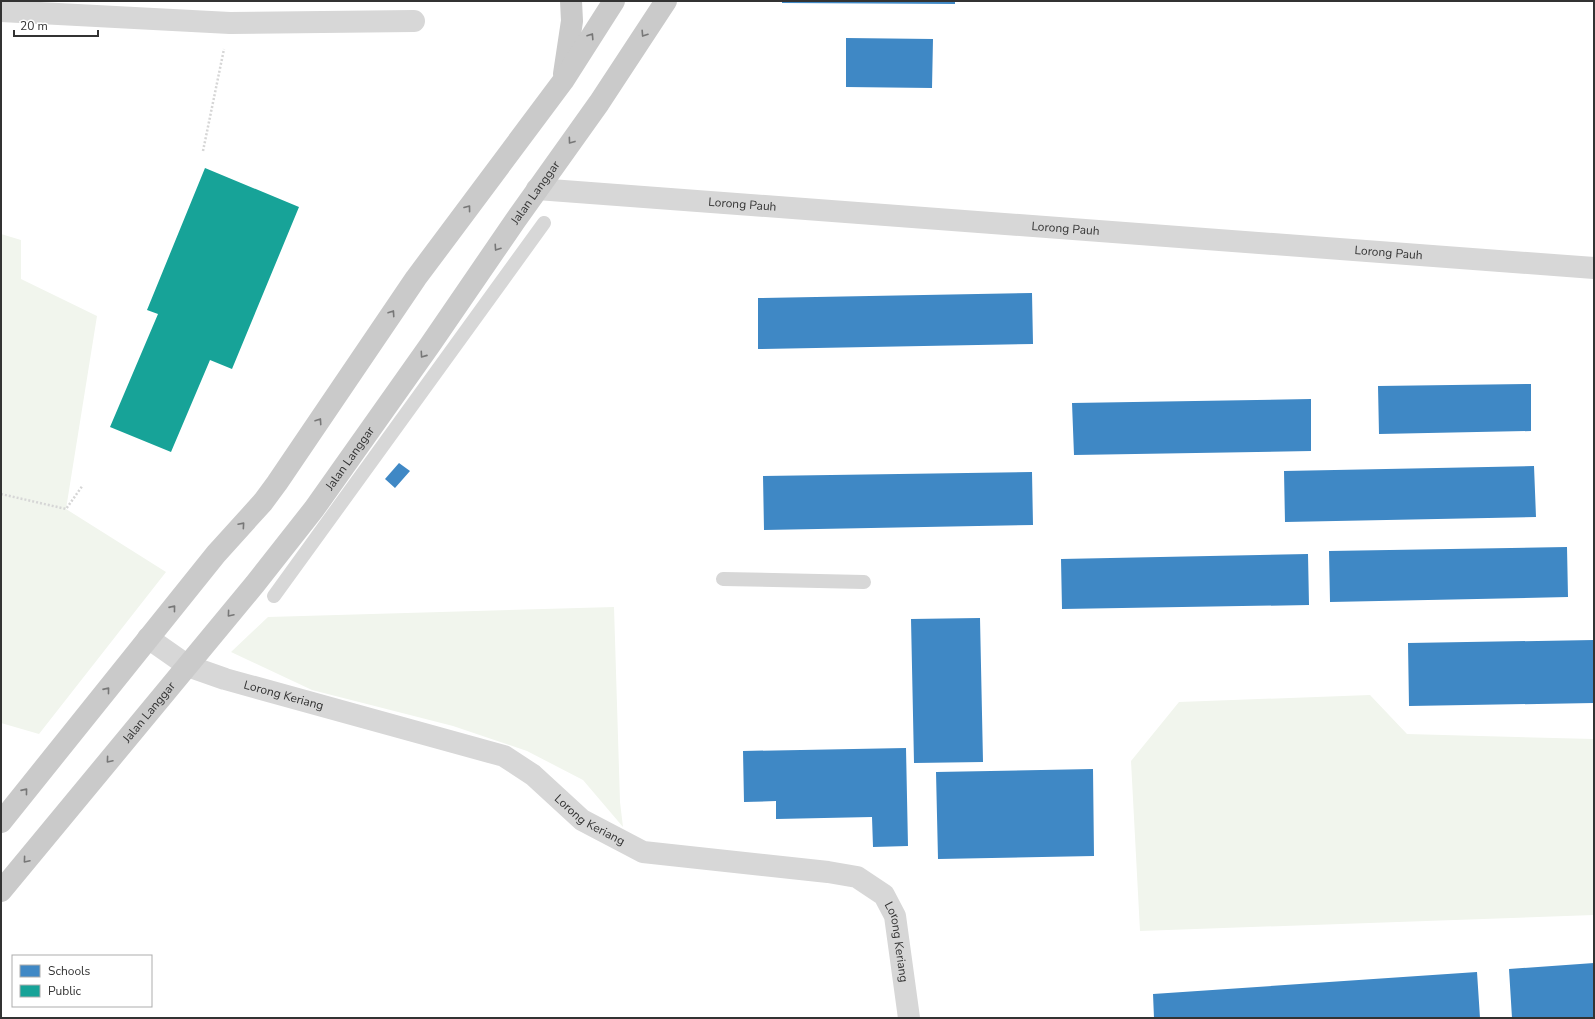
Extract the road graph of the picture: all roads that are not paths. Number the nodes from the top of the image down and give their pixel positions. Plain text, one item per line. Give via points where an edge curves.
1 (571, 1) edge
2 (614, 1) edge
3 (666, 1) edge
4 (1, 10) edge
5 (414, 21) dead end
6 (562, 81) junction
7 (537, 189) junction
8 (544, 223) dead end
9 (1594, 268) edge
10 (723, 579) dead end
11 (864, 582) dead end
12 (274, 596) dead end
13 (148, 638) junction
14 (188, 666) junction
15 (1, 822) edge
16 (1, 891) edge
17 (909, 1018) edge

1 - 6 main road via 572,22
6 -> 2 main road
3 -> 7 main road, Jalan Langgar via 599,103
4 - 5 street via 230,23
13 -> 6 main road via 211,560 263,502 416,278
7 - 9 street, Lorong Pauh
7 -> 14 main road, Jalan Langgar via 314,509
8 - 12 lane
10 - 11 lane
13 - 14 street, Lorong Keriang
15 -> 13 main road
14 -> 16 main road, Jalan Langgar
14 - 17 street, Lorong Keriang via 271,692 504,756 533,775 582,820 643,852 857,877 884,895 896,916

